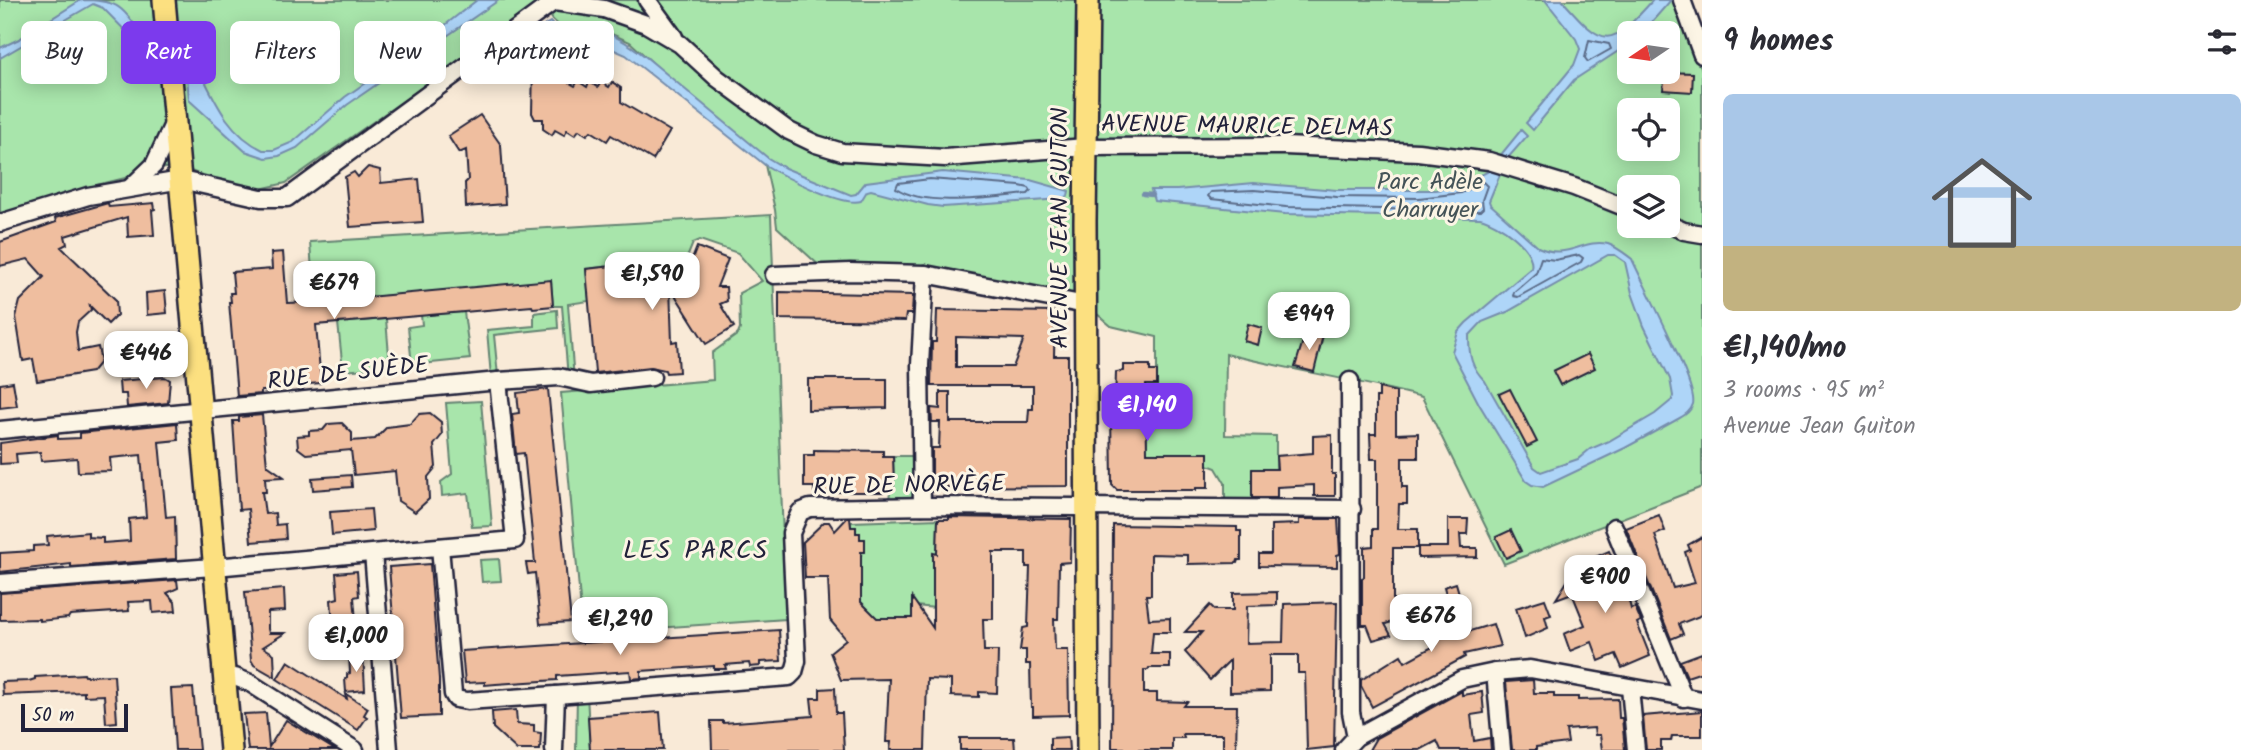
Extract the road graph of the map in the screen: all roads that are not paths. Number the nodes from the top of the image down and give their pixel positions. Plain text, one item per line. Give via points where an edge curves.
1 (164, 0) edge
2 (647, 0) edge
3 (1088, 0) edge
4 (1682, 0) edge
5 (555, 1) edge
6 (680, 44) junction
7 (1702, 55) edge
8 (175, 119) junction
9 (1086, 148) junction
10 (181, 180) junction
11 (131, 187) junction
12 (1617, 204) edge
13 (0, 223) edge
14 (1680, 229) edge
15 (1702, 234) edge
16 (925, 274) junction
17 (774, 275) dead end
18 (1086, 305) junction
19 (652, 377) dead end
20 (498, 381) junction
21 (1350, 381) dead end
22 (203, 412) junction
23 (0, 430) edge
24 (922, 506) junction
25 (1087, 508) junction
26 (1352, 509) junction
27 (1614, 527) dead end
28 (440, 547) junction
29 (373, 553) junction
30 (216, 567) junction
31 (0, 583) edge
32 (1494, 672) junction
33 (225, 677) junction
34 (1630, 688) junction
35 (556, 695) junction
36 (1684, 698) junction
37 (1702, 700) edge
38 (1356, 737) junction
39 (231, 750) edge
40 (355, 750) edge
41 (389, 750) edge
42 (554, 750) edge
43 (1088, 750) edge
44 (1344, 750) edge
45 (1502, 750) edge
46 (1636, 750) edge

1 - 8 main road
2 - 6 street, AVENUE MAURICE DELMAS
3 - 9 main road, AVENUE JEAN GUITON
4 - 7 street
5 - 6 street, AVENUE MAURICE DELMAS via 615,13
5 - 10 street via 287,198 261,198
6 - 9 street, AVENUE MAURICE DELMAS via 789,131 842,152 945,158
8 - 10 main road
8 - 11 street via 154,165
9 - 12 street, AVENUE MAURICE DELMAS via 1285,146 1418,152 1489,161
9 - 18 main road, AVENUE JEAN GUITON
10 - 11 street
10 - 22 main road
11 - 13 street
14 - 15 street
16 - 17 street
16 - 18 street
16 - 24 street via 920,365
18 - 25 main road, AVENUE JEAN GUITON
19 - 20 street, RUE DE SUÈDE via 591,384 559,377
20 - 22 street, RUE DE SUÈDE
20 - 28 street via 515,540
21 - 26 street
22 - 23 street, RUE DE SUÈDE
22 - 30 main road
24 - 25 street, RUE DE NORVÈGE
24 - 35 street, RUE DE NORVÈGE via 818,507 800,512 791,533 797,661 789,677
25 - 26 street, RUE DE NORVÈGE
25 - 43 main road, AVENUE JEAN GUITON
26 - 38 street via 1351,712
27 - 36 street
28 - 29 street
28 - 35 street via 456,699
29 - 30 street
29 - 41 street
30 - 31 street
30 - 33 main road
32 - 34 street via 1530,669
32 - 38 street via 1462,679
32 - 45 street
33 - 39 main road
33 - 40 street via 250,683
34 - 36 street
34 - 46 street
35 - 42 street
36 - 37 street
38 - 44 street

